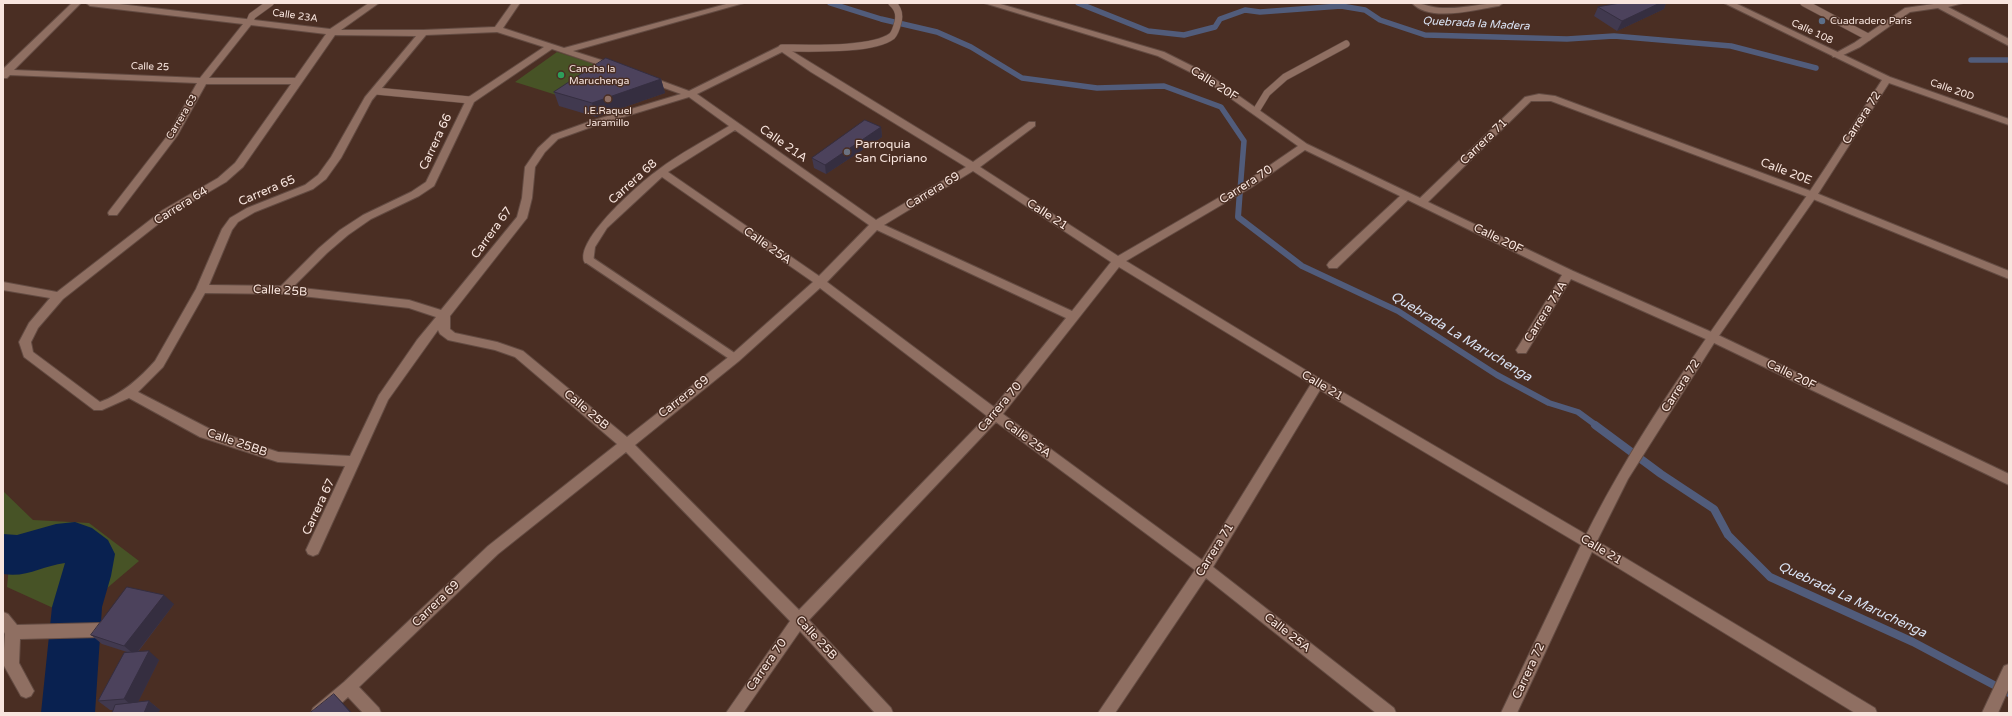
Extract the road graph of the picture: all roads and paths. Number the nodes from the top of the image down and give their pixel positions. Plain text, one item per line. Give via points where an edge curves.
1 (77, 3) edge
2 (90, 3) edge
3 (270, 3) edge
4 (375, 3) edge
5 (516, 3) edge
6 (740, 3) edge
7 (892, 3) edge
8 (988, 3) edge
9 (1416, 3) edge
10 (1499, 3) edge
11 (1728, 3) edge
12 (1804, 3) edge
13 (1959, 3) edge
14 (1940, 6) junction
15 (250, 21) junction
16 (498, 29) junction
17 (332, 32) junction
18 (423, 33) junction
19 (1868, 37) junction
20 (2009, 43) edge
21 (1346, 44) dead end
22 (551, 46) junction
23 (782, 48) junction
24 (565, 50) junction
25 (1836, 55) junction
26 (624, 71) edge
27 (4, 74) edge
28 (638, 76) edge
29 (1887, 79) junction
30 (203, 80) junction
31 (297, 81) junction
32 (376, 91) junction
33 (690, 94) junction
34 (1552, 98) joint
35 (470, 100) junction
36 (1256, 111) junction
37 (2009, 122) edge
38 (1032, 124) dead end
39 (734, 127) junction
40 (1304, 146) junction
41 (973, 167) junction
42 (661, 172) junction
43 (1406, 196) junction
44 (1812, 196) junction
45 (1422, 202) junction
46 (113, 213) dead end
47 (876, 225) junction
48 (589, 260) joint
49 (1118, 261) junction
50 (1333, 265) dead end
51 (1569, 274) junction
52 (2009, 275) edge
53 (820, 282) junction
54 (3, 286) edge
55 (202, 289) junction
56 (284, 290) junction
57 (59, 296) junction
58 (444, 316) junction
59 (1073, 316) junction
60 (1712, 337) junction
61 (1522, 350) dead end
62 (735, 358) junction
63 (1318, 384) junction
64 (129, 393) junction
65 (98, 407) joint
66 (994, 415) junction
67 (625, 443) junction
68 (354, 461) junction
69 (2009, 480) edge
70 (1589, 543) junction
71 (313, 550) dead end
72 (1204, 569) junction
73 (3, 620) edge
74 (799, 620) junction
75 (100, 630) edge
76 (13, 632) junction
77 (2009, 671) edge
78 (349, 687) junction
79 (26, 691) dead end
80 (319, 713) edge
81 (373, 713) edge
82 (734, 713) edge
83 (885, 713) edge
84 (1106, 713) edge
85 (1388, 713) edge
86 (1509, 713) edge
87 (1869, 713) edge
88 (1990, 713) edge

1 - 27 street
2 - 15 street, Calle 23A
3 - 15 lane via 252,16
4 - 17 street, Carrera 64
5 - 16 street
6 - 24 street
7 - 23 lane via 898,8 900,16 893,35 884,41 866,46
8 - 36 street, Calle 20F via 1161,54 1205,76
9 - 10 street via 1421,8 1436,11
11 - 25 street, Calle 108
12 - 19 lane
13 - 14 street
14 - 19 street via 1908,10
14 - 20 street
15 - 17 street, Calle 23A
15 - 30 street, Carrera 63
16 - 18 street, Calle 23A
16 - 22 street
17 - 18 street, Calle 23A
17 - 31 street, Carrera 64
18 - 32 street, Carrera 65
19 - 25 street
21 - 36 lane via 1285,77 1266,93
22 - 24 street
22 - 35 street
23 - 33 street, Carrera 67
23 - 41 street, Calle 21
24 - 26 street
25 - 29 street, Calle 108
27 - 30 street, Calle 25
28 - 33 street, Calle 21A
29 - 37 street, Calle 20D
29 - 44 street, Carrera 72
30 - 31 street, Calle 25
30 - 46 street, Carrera 63 via 172,136
31 - 57 street, Carrera 64 via 239,165 222,180 167,212
32 - 35 lane
32 - 55 street, Carrera 65 via 322,177 309,187 251,210 234,220 226,229
33 - 39 street, Calle 21A
33 - 58 street, Carrera 67 via 555,137 540,150 530,167 528,198 522,218
34 - 44 street, Calle 20E
34 - 45 street, Carrera 71 via 1528,99
35 - 56 street, Carrera 66 via 430,184 419,193 368,217 335,238
36 - 40 street, Calle 20F
38 - 41 street, Carrera 69
39 - 42 street, Carrera 68
39 - 47 street, Calle 21A
40 - 43 street, Calle 20F
40 - 49 street, Carrera 70 via 1248,185
41 - 47 street, Carrera 69
41 - 49 street, Calle 21
42 - 48 street, Carrera 68 via 603,226 590,247
42 - 53 street, Calle 25A
43 - 45 street, Calle 20F
43 - 50 street
44 - 52 street, Calle 20E
44 - 60 street, Carrera 72
45 - 51 street, Calle 20F
47 - 53 street, Carrera 69
47 - 59 street, Calle 21A
48 - 62 lane
49 - 59 street, Carrera 70
49 - 63 street, Calle 21
51 - 60 street, Calle 20F
51 - 61 street, Carrera 71A
53 - 62 street, Carrera 69
53 - 66 street, Calle 25A
54 - 57 street
55 - 56 street, Calle 25B
55 - 64 street, Carrera 65 via 159,364
56 - 58 street, Calle 25B via 409,304
57 - 65 street, Carrera 64 via 33,326 25,342 28,354
58 - 67 street, Calle 25B via 444,331 452,337 497,346 519,354
58 - 68 street, Carrera 67 via 421,343 383,398
59 - 66 street, Carrera 70
60 - 69 street, Calle 20F
60 - 70 street, Carrera 72 via 1623,476
62 - 67 street, Carrera 69
63 - 70 street, Calle 21
63 - 72 street, Carrera 71
64 - 65 street, Carrera 65 via 112,403
64 - 68 street, Calle 25BB via 205,432 278,457
66 - 72 street, Calle 25A
66 - 74 street, Carrera 70
67 - 74 street, Calle 25B
67 - 78 street, Carrera 69 via 493,550
68 - 71 street, Carrera 67
70 - 86 street, Carrera 72
70 - 87 street, Calle 21
72 - 84 street, Carrera 71
72 - 85 street, Calle 25A
73 - 76 street
74 - 82 street, Carrera 70
74 - 83 street, Calle 25B
75 - 76 street
76 - 79 street via 11,664
77 - 88 street
78 - 80 street, Carrera 69
78 - 81 street

